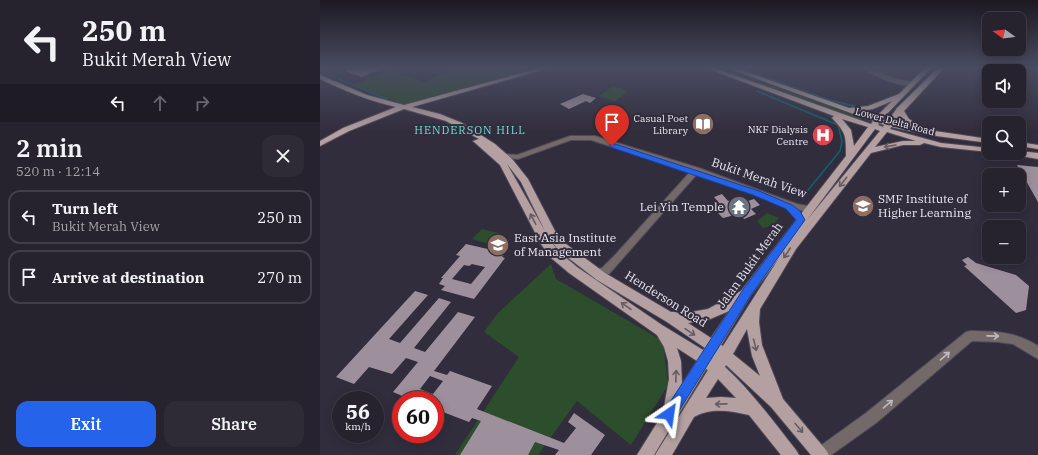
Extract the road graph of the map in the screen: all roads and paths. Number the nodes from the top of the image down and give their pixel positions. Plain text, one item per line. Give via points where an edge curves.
1 (350, 89) edge
2 (467, 89) edge
3 (766, 89) edge
4 (789, 89) edge
5 (906, 89) edge
6 (920, 89) edge
7 (900, 96) junction
8 (435, 98) junction
9 (384, 103) junction
10 (836, 106) junction
11 (402, 107) junction
12 (900, 110) junction
13 (828, 112) junction
14 (387, 113) junction
15 (422, 114) junction
16 (369, 120) junction
17 (876, 124) junction
18 (887, 127) junction
19 (938, 134) junction
20 (982, 140) edge
21 (320, 144) edge
22 (942, 145) junction
23 (1026, 145) edge
24 (1038, 147) edge
25 (982, 149) edge
26 (868, 151) junction
27 (1026, 154) edge
28 (506, 156) junction
29 (850, 156) junction
30 (1038, 156) edge
31 (515, 166) junction
32 (697, 172) junction
33 (810, 209) junction
34 (801, 220) junction
35 (601, 276) junction
36 (747, 292) junction
37 (755, 306) junction
38 (669, 317) junction
39 (658, 329) junction
40 (708, 352) junction
41 (1038, 353) edge
42 (725, 355) junction
43 (716, 368) junction
44 (777, 403) junction
45 (755, 409) junction
46 (688, 413) junction
47 (669, 414) junction
48 (645, 455) edge
49 (662, 455) edge
50 (791, 455) edge
51 (821, 455) edge

1 - 9 main road, Henderson Road
2 - 8 main road
3 - 13 main road, Lower Delta Road
4 - 10 main road, Lower Delta Road
5 - 7 main road, Jalan Bukit Merah
6 - 12 main road, Jalan Bukit Merah
7 - 10 main road via 862,110
7 - 17 main road, Jalan Bukit Merah
8 - 11 main road
8 - 15 main road via 424,104
9 - 11 main road, Henderson Road
9 - 16 main road via 379,113
10 - 17 main road, Lower Delta Road
11 - 14 main road
11 - 15 main road, Henderson Road
12 - 18 main road, Jalan Bukit Merah
12 - 19 main road via 910,124
13 - 17 main road, Lower Delta Road
13 - 29 main road via 847,128
14 - 15 main road via 400,111
14 - 16 main road
15 - 28 main road, Henderson Road via 456,122
39 -> 15 main road, Henderson Road via 554,254 503,164 478,142
16 - 21 main road
17 - 18 main road, Lower Delta Road
17 - 29 main road, Jalan Bukit Merah
18 - 19 main road, Lower Delta Road
18 - 22 main road, Lower Delta Road
18 - 26 main road, Jalan Bukit Merah
19 - 20 main road, Lower Delta Road
22 - 25 main road, Lower Delta Road
22 -> 26 main road via 903,143
23 - 24 main road
26 -> 37 main road, Jalan Bukit Merah via 792,246
27 - 30 main road
28 - 31 main road, Henderson Road
28 - 32 street, Bukit Merah View via 518,157 570,138 584,138 604,141
29 - 33 main road, Jalan Bukit Merah
31 - 32 street, Bukit Merah View via 519,159 570,140 581,139 602,142
31 - 35 main road, Henderson Road via 556,241
32 - 33 street, Bukit Merah View via 796,207
32 - 34 street, Bukit Merah View via 789,207
32 - 35 street, Bukit Merah View via 656,222 608,273
33 - 34 main road, Jalan Bukit Merah
34 - 36 main road, Jalan Bukit Merah
35 - 38 main road, Henderson Road
36 - 38 main road via 719,312 684,319
36 - 40 main road, Jalan Bukit Merah
37 - 42 main road, Jalan Bukit Merah
37 -> 44 main road via 752,325 754,337 763,372
38 -> 40 main road, Henderson Road
39 - 40 main road, Henderson Road
47 -> 39 main road via 676,384 676,363 670,343
40 - 42 main road, Henderson Road
40 - 43 main road, Henderson Road
40 - 47 main road, Jalan Bukit Merah
51 -> 41 street, Henderson Road via 871,418 970,336 1016,339
42 - 43 main road, Jalan Bukit Merah
42 - 44 main road, Henderson Road
43 - 45 main road, Henderson Road
43 - 46 main road, Jalan Bukit Merah
44 -> 51 main road, Henderson Road
45 -> 46 main road via 721,403 694,407
45 - 50 main road, Henderson Road
46 - 49 main road, Jalan Bukit Merah
47 - 48 main road, Jalan Bukit Merah

